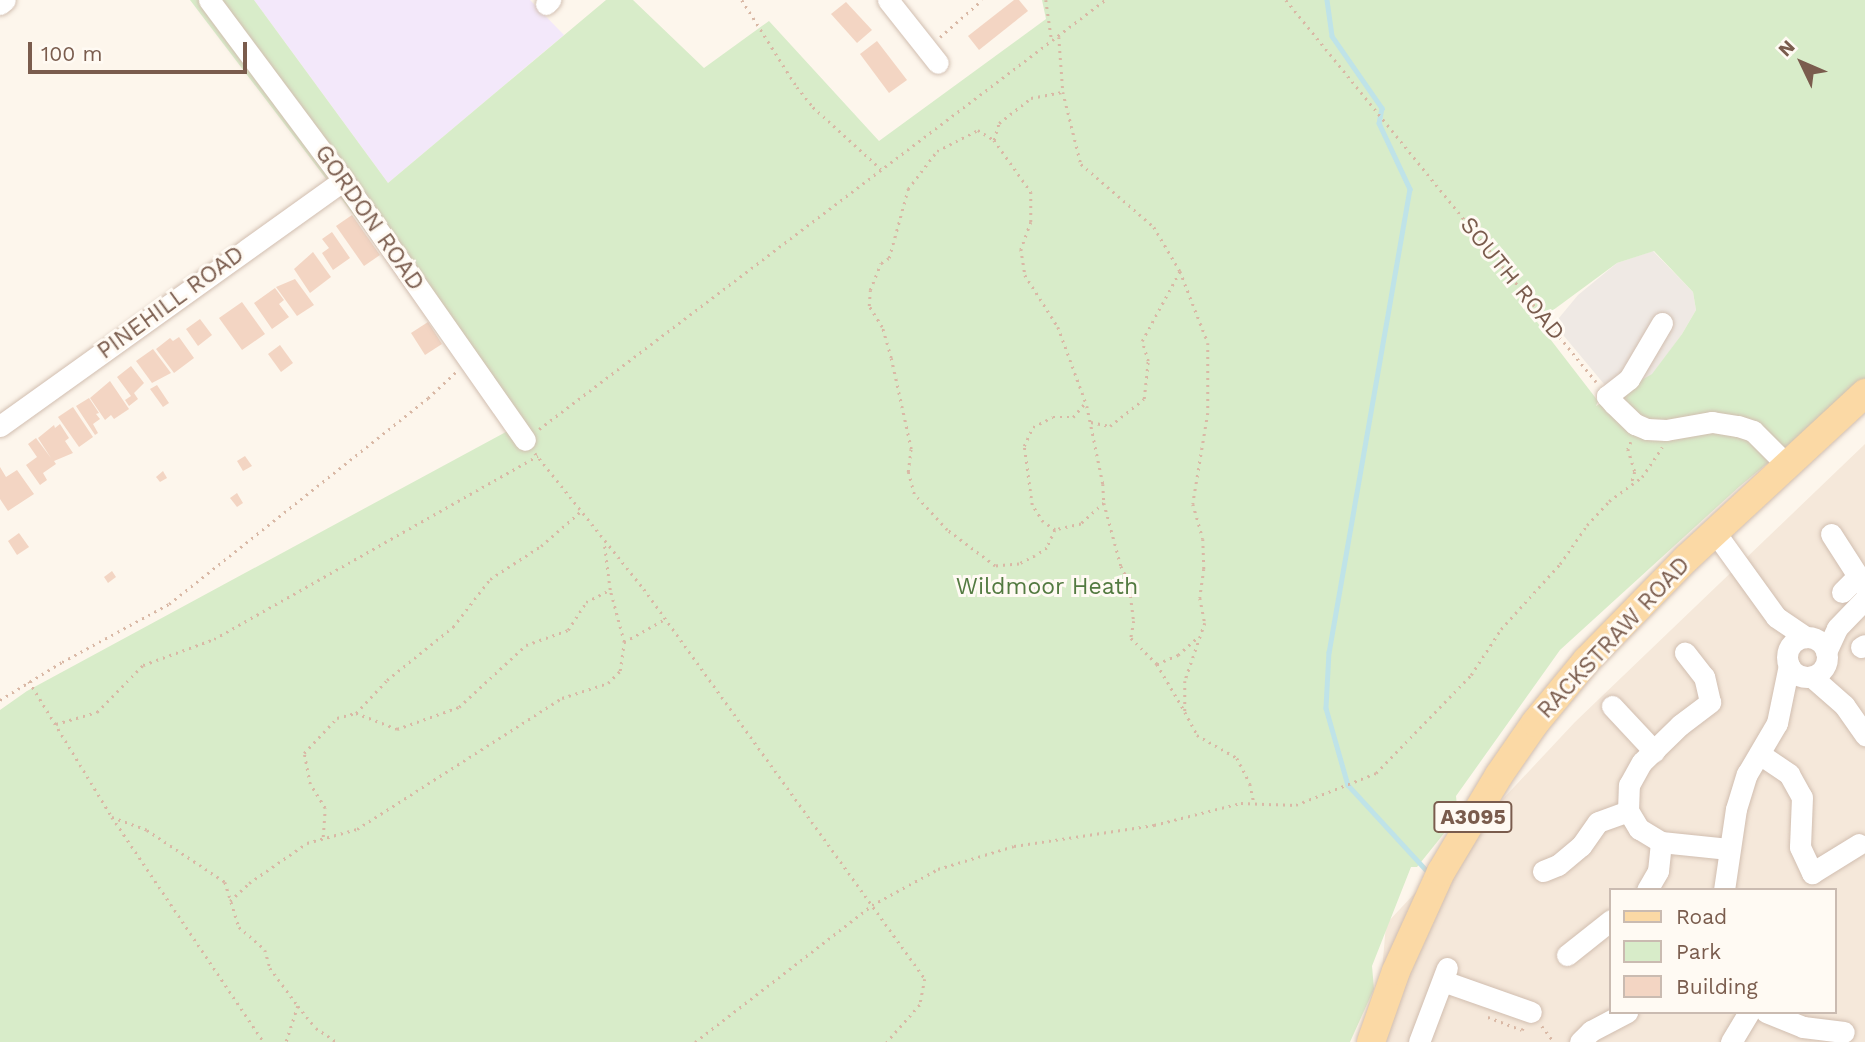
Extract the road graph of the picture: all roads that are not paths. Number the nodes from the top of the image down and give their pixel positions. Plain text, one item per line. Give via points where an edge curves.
1 (5, 0) edge
2 (209, 0) edge
3 (888, 0) edge
4 (0, 4) edge
5 (932, 56) road end
6 (343, 180) junction
7 (1662, 323) dead end
8 (1865, 393) edge
9 (0, 426) edge
10 (531, 448) road end
11 (1786, 464) junction
12 (1714, 531) junction
13 (1831, 534) dead end
14 (1861, 582) edge
15 (1842, 593) dead end
16 (1865, 600) edge
17 (1776, 617) junction
18 (1846, 617) junction
19 (1808, 637) junction
20 (1685, 653) dead end
21 (1827, 655) junction
22 (1788, 662) junction
23 (1810, 677) junction
24 (1784, 700) junction
25 (1612, 706) dead end
26 (1861, 728) edge
27 (1654, 751) junction
28 (1761, 755) junction
29 (1628, 811) junction
30 (1661, 842) junction
31 (1859, 844) dead end
32 (1729, 849) junction
33 (1543, 871) dead end
34 (1648, 888) edge
35 (1724, 888) edge
36 (1610, 921) edge
37 (1567, 954) dead end
38 (1531, 1012) dead end
39 (1623, 1014) edge
40 (1748, 1014) edge
41 (1771, 1014) edge
42 (1844, 1032) dead end
43 (1371, 1042) edge
44 (1419, 1042) edge
45 (1580, 1042) edge
46 (1731, 1042) edge

1 - 4 street
2 - 6 street, GORDON ROAD
3 - 5 street
6 - 9 street, PINEHILL ROAD
6 - 10 street, GORDON ROAD
7 - 11 street via 1629,379 1607,396 1635,424 1647,429 1712,422 1753,431
8 - 11 main road, RACKSTRAW ROAD / A3095
11 - 12 main road, RACKSTRAW ROAD / A3095
12 - 17 street
12 - 43 main road, RACKSTRAW ROAD / A3095 via 1578,669 1504,766 1430,893
13 - 14 street
14 - 15 street
16 - 18 street
17 - 19 street
17 - 22 street
18 - 19 street
18 - 21 street
19 - 21 street via 1819,641
19 - 22 street via 1795,642
20 - 27 street via 1704,677 1710,702
21 - 23 street via 1822,670
21 - 26 street
22 - 23 street via 1797,674
22 - 24 street
23 - 24 street
23 - 26 street via 1834,694
24 - 28 street
25 - 27 street
27 - 29 street via 1629,785
28 - 31 street via 1789,774 1802,797 1800,847 1812,873
28 - 32 street via 1747,774
29 - 30 street via 1640,830
29 - 33 street via 1598,822 1581,846
30 - 32 street
30 - 34 street via 1658,871
32 - 35 street
36 - 37 street
38 - 44 street via 1445,975
39 - 45 street
40 - 46 street
41 - 42 street via 1803,1027

